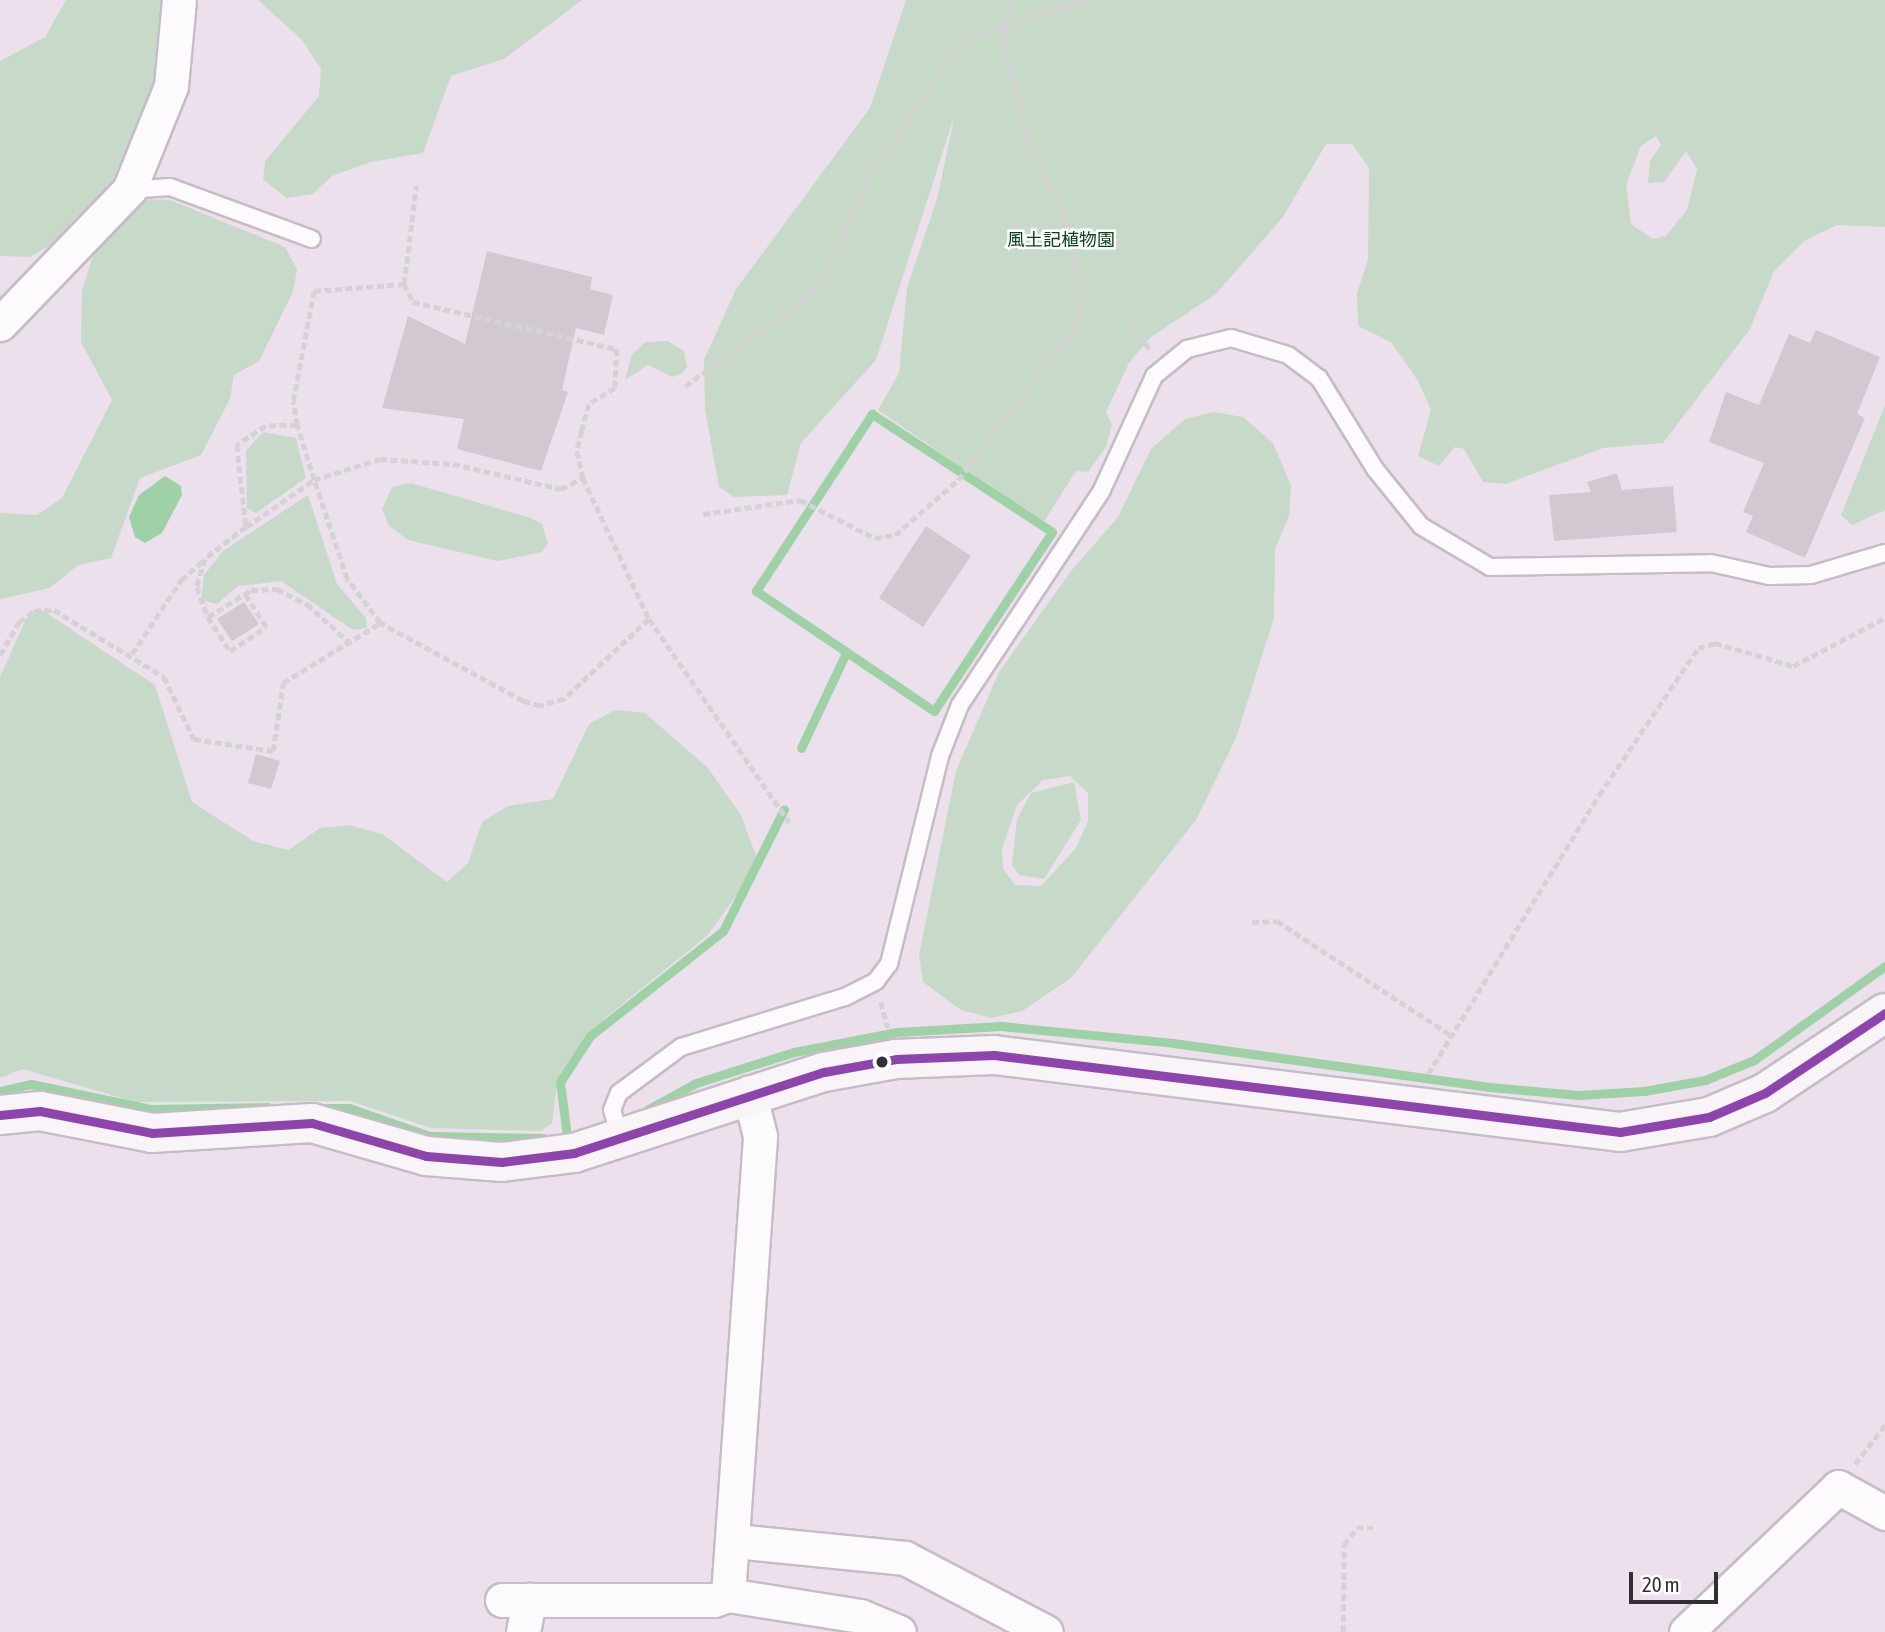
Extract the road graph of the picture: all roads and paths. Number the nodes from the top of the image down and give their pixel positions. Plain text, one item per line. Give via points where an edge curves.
1 (179, 0) edge
2 (1012, 0) edge
3 (1091, 0) edge
4 (1002, 26) junction
5 (416, 186) dead end
6 (128, 190) junction
7 (312, 239) dead end
8 (404, 284) junction
9 (0, 324) edge
10 (1132, 327) dead end
11 (1150, 349) dead end
12 (685, 386) dead end
13 (297, 425) junction
14 (583, 478) junction
15 (314, 480) junction
16 (703, 514) dead end
17 (246, 527) junction
18 (1885, 553) edge
19 (205, 559) junction
20 (244, 593) junction
21 (208, 617) junction
22 (1885, 618) edge
23 (649, 619) junction
24 (380, 624) junction
25 (349, 642) junction
26 (132, 654) junction
27 (0, 655) edge
28 (789, 822) dead end
29 (1252, 922) dead end
30 (876, 981) junction
31 (1885, 1013) edge
32 (1451, 1036) junction
33 (896, 1059) junction
34 (1432, 1065) dead end
35 (749, 1093) junction
36 (0, 1115) edge
37 (620, 1139) junction
38 (1885, 1425) edge
39 (1838, 1487) junction
40 (1885, 1513) edge
41 (1373, 1528) dead end
42 (735, 1541) junction
43 (728, 1595) junction
44 (1030, 1629) edge
45 (523, 1632) edge
46 (899, 1632) edge
47 (1343, 1632) edge
48 (1686, 1632) edge

1 - 6 street via 171,86
2 - 4 path
3 - 4 path
4 - 12 path via 952,55 872,171 828,269 803,302
4 - 16 path via 1031,145 1075,240 1079,323 958,480 887,538 806,502
5 - 8 path
6 - 7 lane via 170,187
6 - 9 street
8 - 13 path via 314,291 293,401
8 - 14 path via 413,302 617,349 615,388 589,404 577,451
10 - 11 path
13 - 15 path
13 - 17 path via 266,426 237,445
14 - 15 path via 561,489 410,457 380,459
14 - 23 path
15 - 17 path
15 - 24 path via 347,579
17 - 19 path
18 - 30 lane via 1811,575 1769,576 1712,563 1490,567 1421,526 1375,469 1319,378 1288,355 1231,338 1187,349 1154,376 1101,492 960,705 917,844 901,935
19 - 21 path via 197,587
19 - 26 path via 181,580
20 - 21 path
20 - 21 path via 267,627 230,651
20 - 25 path via 289,593
22 - 32 path via 1793,666 1715,643 1698,648
23 - 24 path via 564,699 540,706
23 - 28 path
24 - 25 path
25 - 26 path via 283,683 273,751 194,739 164,677
26 - 27 path via 54,610 34,611 19,622
29 - 32 path via 1277,921
30 - 33 path
30 - 37 lane via 845,997 681,1046 619,1093 612,1110
31 - 33 main road via 1765,1093 1709,1117 1620,1132 1080,1062 995,1055
32 - 34 path
33 - 35 main road
35 - 37 main road
35 - 42 street via 760,1136 736,1441
36 - 37 main road via 40,1111 152,1133 312,1123 465,1161 539,1159
38 - 39 path
39 - 40 street
39 - 48 street
41 - 47 path via 1357,1528 1344,1545
42 - 43 street
42 - 44 street via 905,1558
43 - 45 street via 714,1600 515,1600
43 - 46 street via 860,1616

